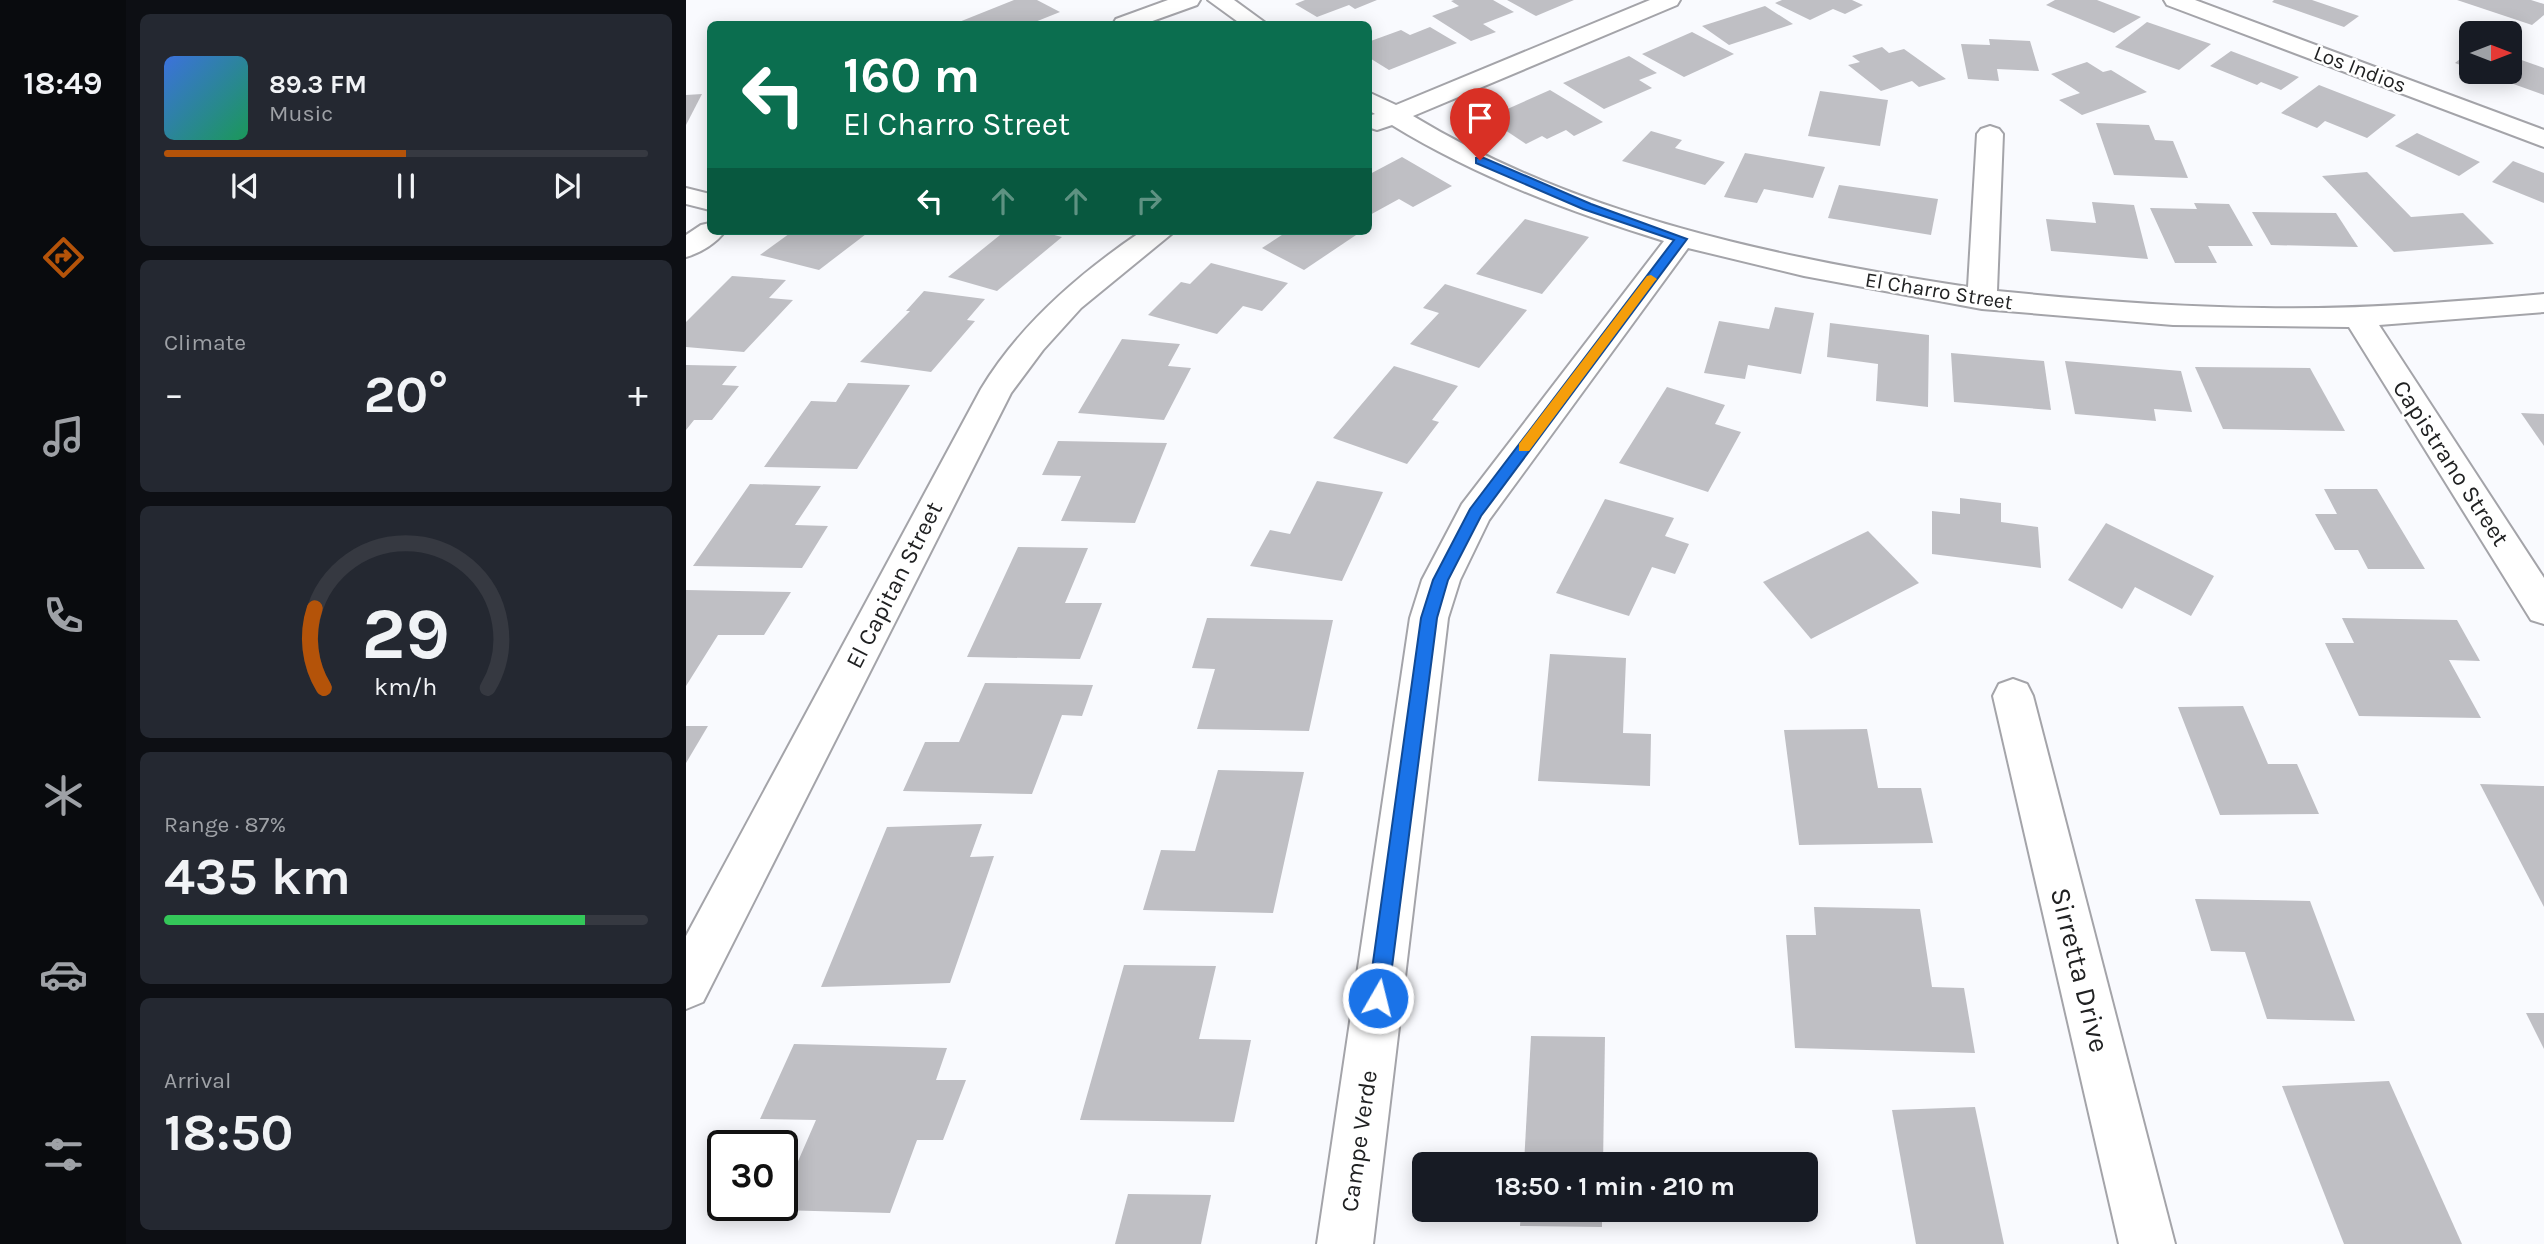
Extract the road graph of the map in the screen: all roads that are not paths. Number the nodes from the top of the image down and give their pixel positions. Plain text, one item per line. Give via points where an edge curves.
1 (1189, 0) edge
2 (1219, 0) edge
3 (1668, 0) edge
4 (2175, 0) edge
5 (1132, 21) edge
6 (1251, 21) edge
7 (1372, 106) edge
8 (1381, 121) edge
9 (1990, 134) dead end
10 (2544, 139) edge
11 (686, 196) edge
12 (707, 201) edge
13 (707, 234) edge
14 (1155, 235) edge
15 (1681, 239) junction
16 (686, 248) edge
17 (1982, 300) junction
18 (2544, 303) edge
19 (2358, 317) junction
20 (2544, 609) edge
21 (2013, 695) dead end
22 (686, 985) edge
23 (1345, 1244) edge
24 (2147, 1244) edge

1 - 5 street
2 - 6 street
3 - 8 street
4 - 10 street, Los Indios
7 - 8 street, El Charro Street
8 - 15 street, El Charro Street via 1587,206
9 - 17 street
11 - 12 street
13 - 16 street
14 - 22 street, El Capitan Street via 1096,277 1054,316 997,389
15 - 17 street, El Charro Street via 1862,280
15 - 23 street, Campe Verde via 1475,513 1441,580 1429,618
17 - 19 street, El Charro Street via 2126,314 2268,320
18 - 19 street, El Charro Street
19 - 20 street, Capistrano Street
21 - 24 street, Sirretta Drive

